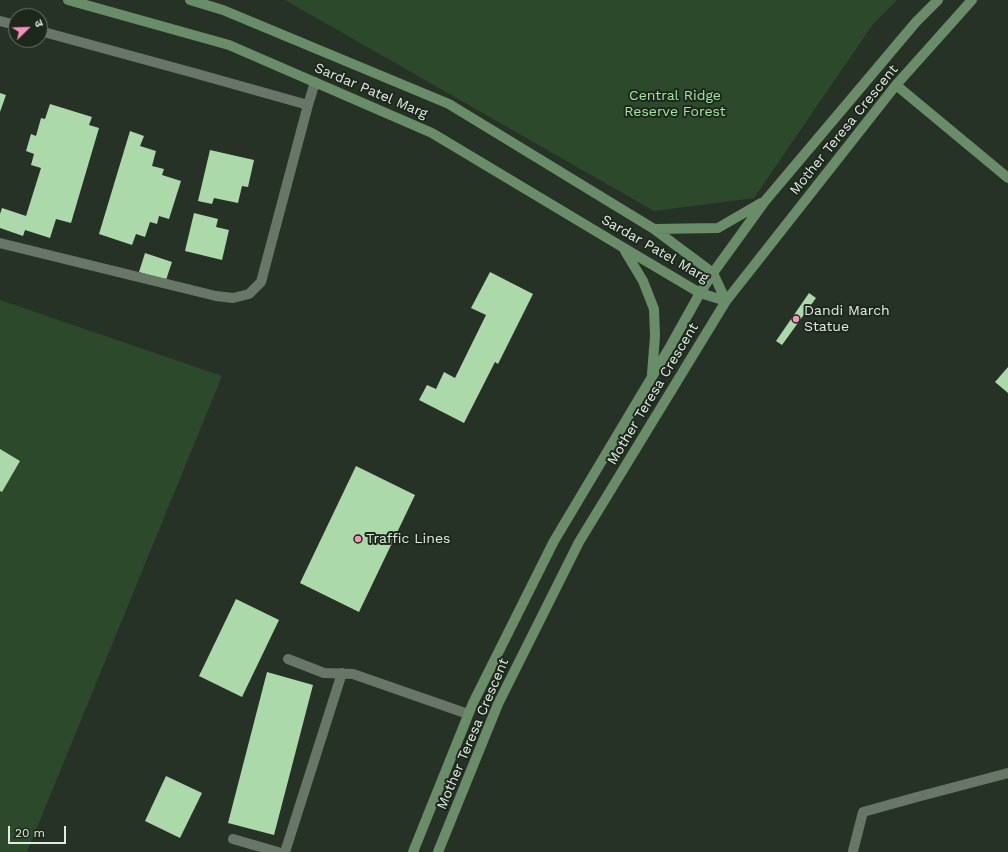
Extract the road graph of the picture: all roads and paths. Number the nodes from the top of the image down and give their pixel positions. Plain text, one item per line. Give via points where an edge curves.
1 (68, 0) edge
2 (190, 0) edge
3 (938, 0) edge
4 (972, 0) edge
5 (48, 34) edge
6 (315, 82) junction
7 (896, 85) junction
8 (308, 105) junction
9 (1008, 178) edge
10 (765, 201) junction
11 (654, 229) junction
12 (0, 243) edge
13 (624, 248) junction
14 (712, 273) junction
15 (700, 293) junction
16 (726, 301) junction
17 (652, 378) junction
18 (288, 659) dead end
19 (342, 673) junction
20 (468, 714) junction
21 (1008, 773) edge
22 (233, 839) dead end
23 (853, 851) edge
24 (278, 852) edge
25 (285, 852) edge
26 (413, 852) edge
27 (438, 852) edge

1 - 6 main road, Sardar Patel Marg via 229,45
2 - 11 main road, Sardar Patel Marg via 223,10 449,104
3 - 10 main road, Mother Teresa Crescent via 916,22
4 - 7 main road, Mother Teresa Crescent
5 - 8 street
6 - 8 street
6 - 13 main road, Sardar Patel Marg via 432,133
7 - 9 main road
7 - 16 main road, Mother Teresa Crescent
8 - 12 street via 261,282 249,294 233,298 216,296
10 - 11 main road via 718,228
10 - 14 main road, Mother Teresa Crescent
11 - 14 main road, Sardar Patel Marg
13 - 15 main road, Sardar Patel Marg
13 - 17 main road via 643,281 654,309
14 - 15 main road, Mother Teresa Crescent
14 - 16 main road, Sardar Patel Marg
15 - 16 main road, Sardar Patel Marg
15 - 17 main road, Mother Teresa Crescent
16 - 27 main road, Mother Teresa Crescent via 579,542 498,704
17 - 20 main road, Mother Teresa Crescent via 554,541
18 - 19 street via 324,673
19 - 20 street via 353,674
19 - 25 street
20 - 26 main road, Mother Teresa Crescent
21 - 23 street via 863,812
22 - 24 street

